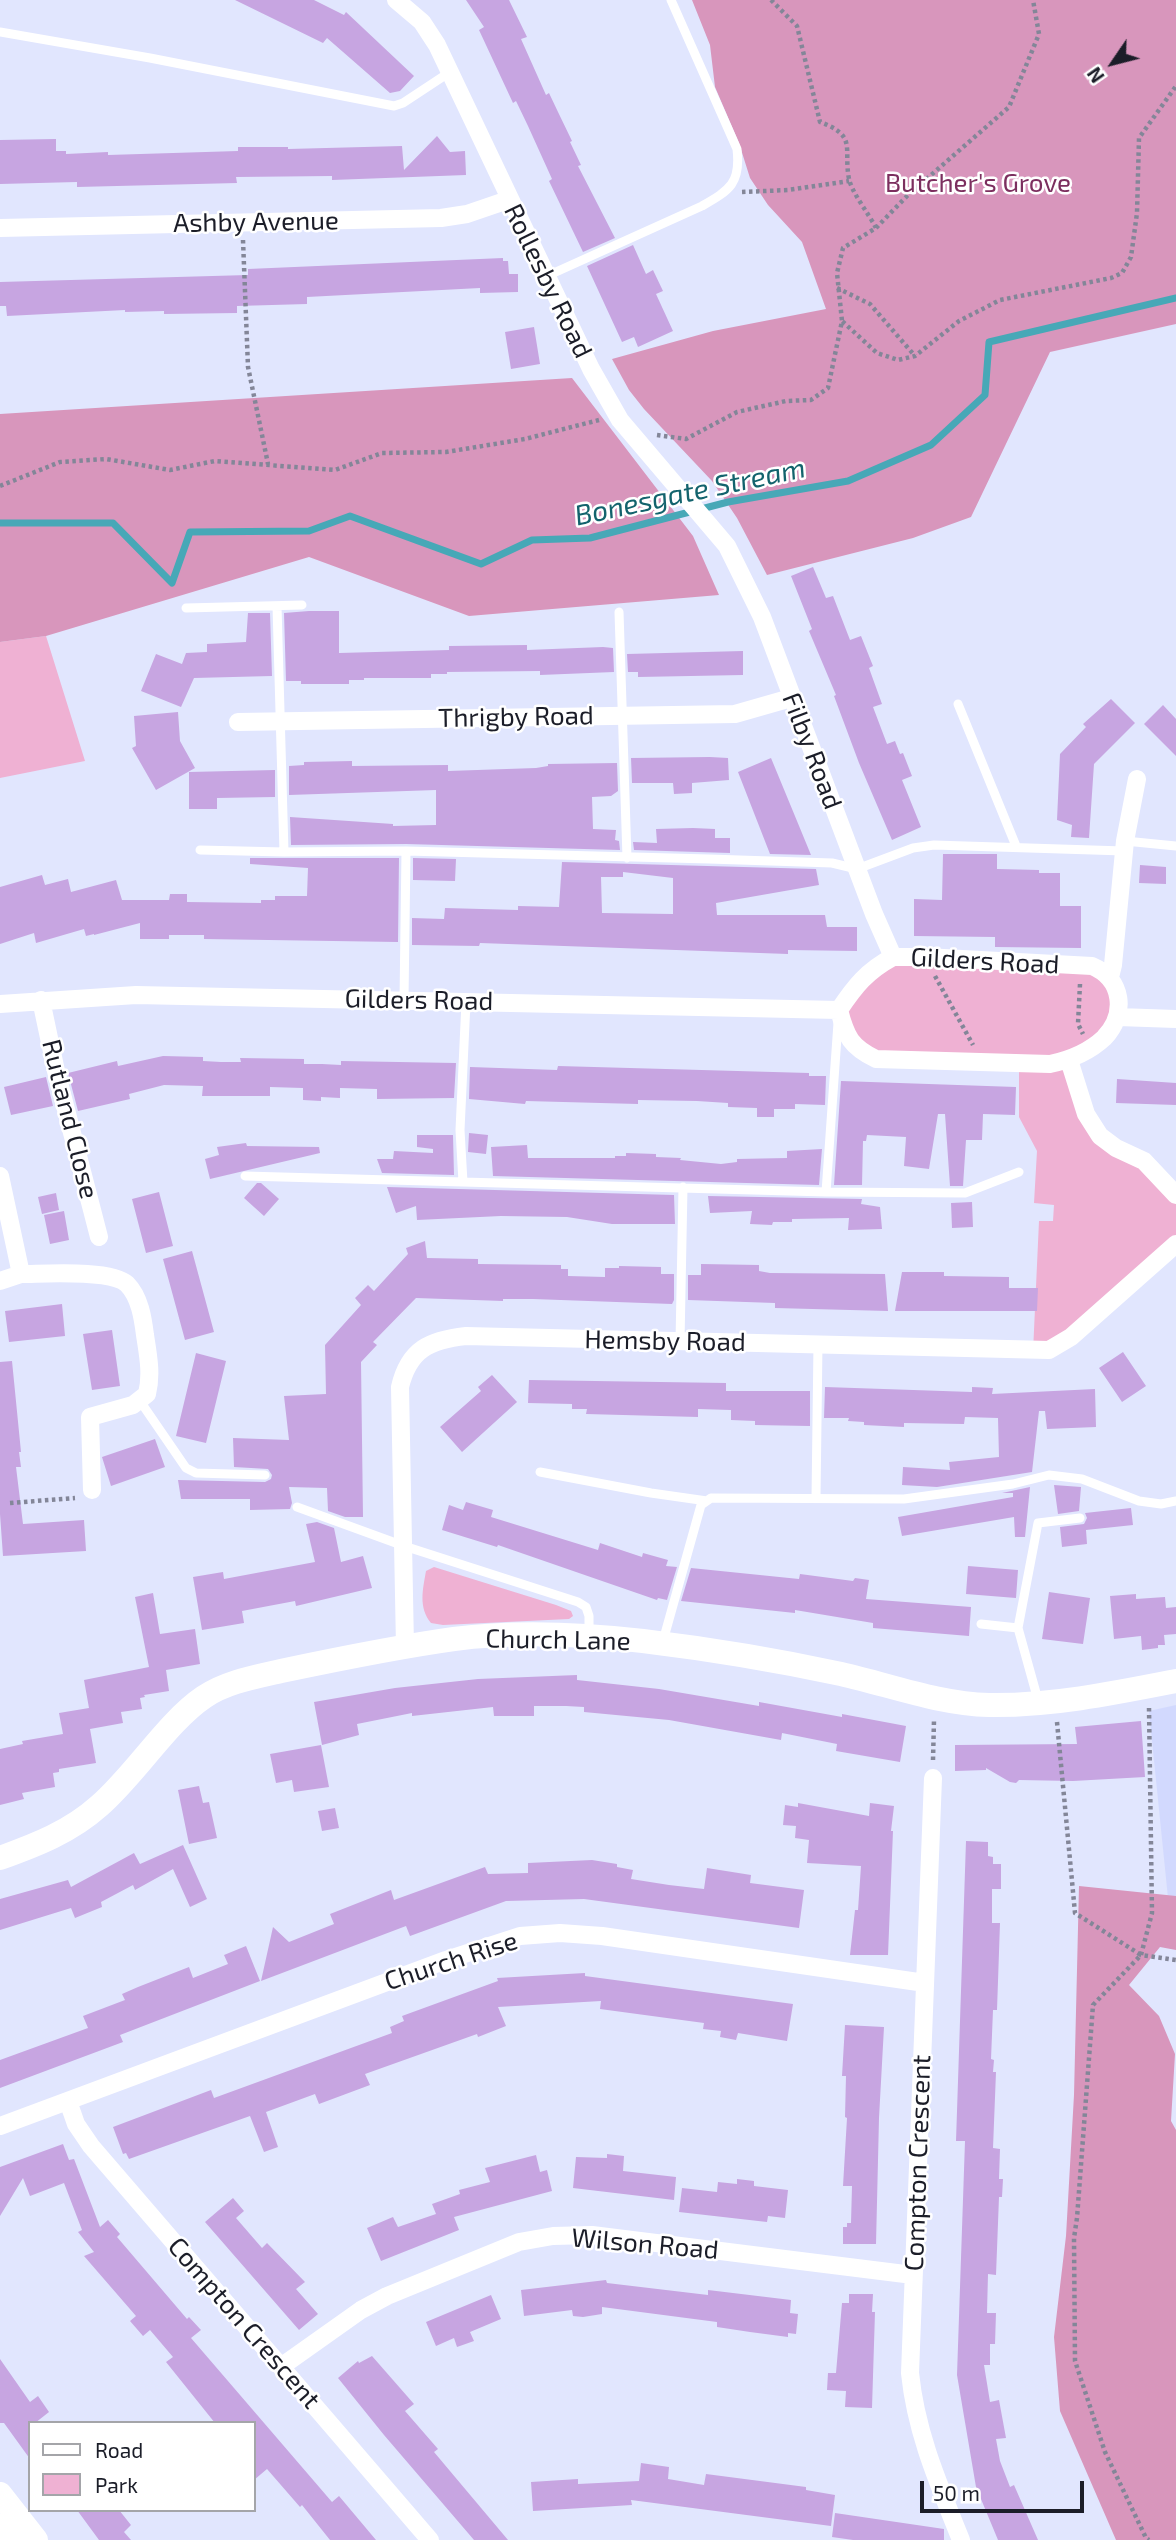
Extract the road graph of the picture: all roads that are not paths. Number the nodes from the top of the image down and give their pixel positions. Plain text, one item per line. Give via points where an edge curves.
1 (396, 0) edge
2 (671, 0) edge
3 (0, 32) edge
4 (450, 72) junction
5 (509, 200) junction
6 (0, 228) edge
7 (546, 276) junction
8 (727, 546) joint
9 (302, 605) dead end
10 (277, 606) junction
11 (186, 608) dead end
12 (619, 612) dead end
13 (791, 698) junction
14 (958, 704) dead end
15 (624, 715) junction
16 (281, 720) junction
17 (238, 722) dead end
18 (1137, 779) dead end
19 (1016, 846) junction
20 (1125, 846) junction
21 (1176, 846) edge
22 (200, 850) dead end
23 (406, 851) junction
24 (284, 852) junction
25 (627, 858) junction
26 (858, 869) junction
27 (893, 957) junction
28 (1110, 977) junction
29 (41, 1000) junction
30 (404, 1000) junction
31 (466, 1001) junction
32 (0, 1004) edge
33 (839, 1010) junction
34 (1118, 1017) junction
35 (1176, 1019) edge
36 (1069, 1060) junction
37 (1019, 1172) dead end
38 (0, 1176) edge
39 (245, 1176) dead end
40 (463, 1182) junction
41 (683, 1187) junction
42 (827, 1192) junction
43 (1176, 1195) edge
44 (99, 1237) dead end
45 (1176, 1244) edge
46 (21, 1274) junction
47 (0, 1281) edge
48 (680, 1342) junction
49 (818, 1344) junction
50 (140, 1401) junction
51 (540, 1472) dead end
52 (265, 1475) dead end
53 (92, 1490) road end
54 (816, 1498) junction
55 (707, 1501) junction
56 (1176, 1501) edge
57 (296, 1507) dead end
58 (1080, 1518) dead end
59 (404, 1546) junction
60 (981, 1624) dead end
61 (1018, 1628) junction
62 (589, 1636) junction
63 (662, 1644) junction
64 (405, 1647) junction
65 (1176, 1681) edge
66 (1046, 1701) junction
67 (933, 1778) road end
68 (0, 1858) edge
69 (925, 1983) junction
70 (68, 2101) junction
71 (0, 2126) edge
72 (913, 2275) junction
73 (282, 2366) junction
74 (0, 2494) edge
75 (0, 2526) edge
76 (11, 2540) edge
77 (36, 2540) edge
78 (430, 2540) edge
79 (961, 2540) edge

1 - 4 street, Rollesby Road via 422,22
2 - 7 lane via 737,149 739,170 725,192 702,206
3 - 4 lane via 394,106
4 - 5 street, Rollesby Road
5 - 6 street, Ashby Avenue via 441,218
5 - 7 street, Rollesby Road
7 - 8 street, Rollesby Road via 620,420
8 - 13 street, Filby Road via 762,617
9 - 10 lane
10 - 11 lane
10 - 16 lane
12 - 15 lane
13 - 15 street, Thrigby Road via 735,714
13 - 26 street, Filby Road
14 - 19 lane
15 - 16 street, Thrigby Road
15 - 25 lane
16 - 17 street, Thrigby Road
16 - 24 lane
18 - 20 street
19 - 20 lane
19 - 26 lane via 922,846
20 - 21 lane
20 - 28 street
22 - 24 lane
23 - 24 lane
23 - 25 lane
23 - 30 lane
25 - 26 lane via 832,863
26 - 27 street, Filby Road
27 - 28 street, Gilders Road via 1092,966
27 - 33 street, Gilders Road via 873,967
28 - 34 street via 1120,1002
29 - 30 street, Gilders Road via 136,995
29 - 32 street, Gilders Road
29 - 44 street, Rutland Close
30 - 31 street, Gilders Road
31 - 33 street, Gilders Road
31 - 40 lane via 460,1130
33 - 36 street via 844,1030 857,1050 876,1059 1049,1065
33 - 42 lane
34 - 35 street
34 - 36 street via 1105,1037
36 - 43 street via 1086,1114 1100,1136 1144,1161
37 - 42 lane via 965,1193
38 - 46 street
39 - 40 lane
40 - 41 lane
41 - 42 lane
41 - 48 lane
45 - 49 street, Hemsby Road via 1049,1350
46 - 47 street
46 - 50 street via 96,1274 127,1284 142,1313 150,1362 147,1394
48 - 49 street, Hemsby Road
48 - 59 street, Hemsby Road via 466,1336 428,1345 404,1370 400,1387
49 - 54 lane
50 - 52 lane via 186,1468 197,1473
50 - 53 street via 90,1417
51 - 55 lane
54 - 55 lane
54 - 56 lane via 904,1499 1049,1475 1082,1479 1139,1501
55 - 63 lane via 701,1505
57 - 59 lane
58 - 61 lane via 1038,1523
59 - 62 lane via 578,1602 586,1606
59 - 64 street, Hemsby Road
60 - 61 lane
61 - 66 lane
62 - 63 street, Church Lane
62 - 64 street, Church Lane via 512,1635
63 - 66 street, Church Lane via 730,1652 934,1698 987,1705
64 - 68 street, Church Lane via 229,1684 203,1698 177,1721 122,1785 71,1828
65 - 66 street, Church Lane
67 - 69 street, Compton Crescent
69 - 70 street, Church Rise via 602,1936 520,1936
69 - 72 street, Compton Crescent
70 - 71 street, Church Rise
70 - 73 street, Compton Crescent via 91,2146
72 - 73 street, Wilson Road via 592,2235 553,2236 519,2242 387,2296
72 - 79 street, Compton Crescent via 913,2402 924,2447
73 - 78 street, Compton Crescent
74 - 77 street
75 - 76 street

